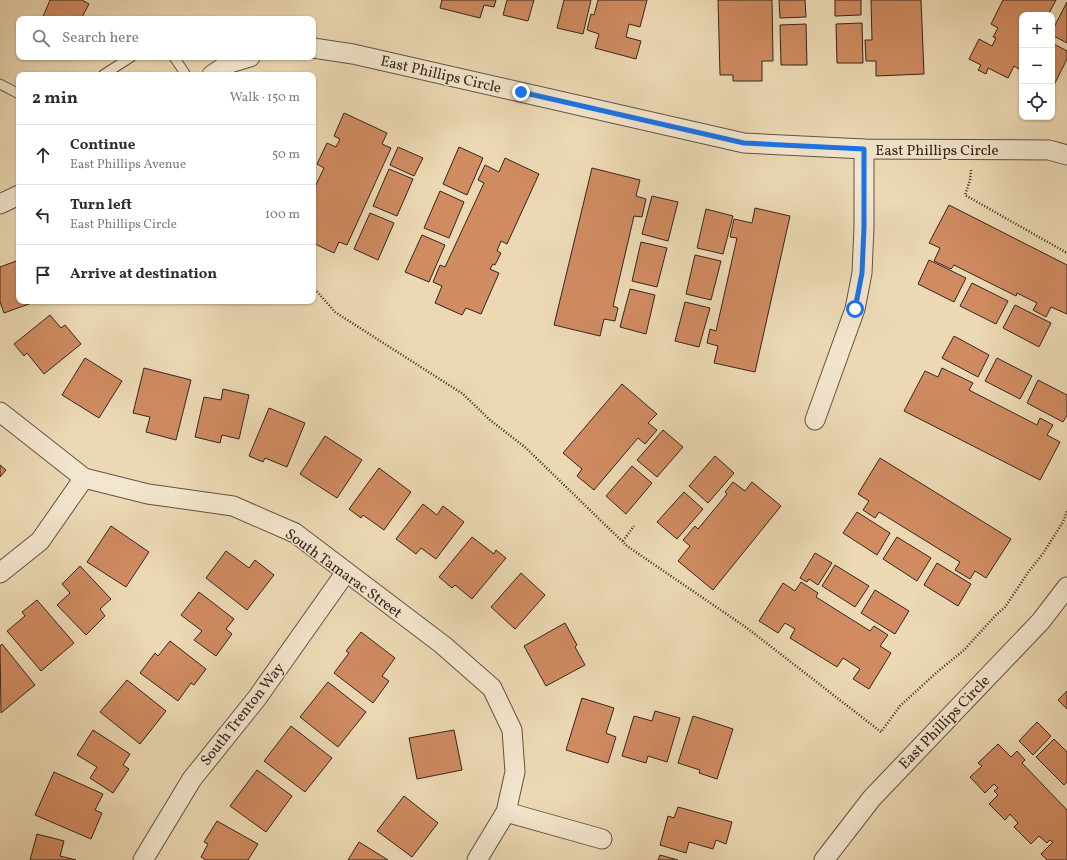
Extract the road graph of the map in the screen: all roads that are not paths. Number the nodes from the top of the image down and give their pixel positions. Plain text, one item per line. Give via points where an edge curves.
1 (316, 48) edge
2 (126, 60) edge
3 (176, 60) edge
4 (240, 60) edge
5 (108, 72) edge
6 (184, 72) edge
7 (216, 72) edge
8 (0, 84) edge
9 (16, 92) edge
10 (864, 149) junction
11 (1067, 156) edge
12 (16, 196) edge
13 (0, 204) edge
14 (0, 412) edge
15 (815, 420) dead end
16 (84, 478) junction
17 (346, 572) junction
18 (0, 573) edge
19 (1067, 587) edge
20 (506, 812) junction
21 (602, 839) dead end
22 (143, 860) edge
23 (477, 860) edge
24 (824, 860) edge

1 - 10 street, East Phillips Circle via 354,54 744,143
2 - 5 lane
3 - 6 lane
4 - 7 street
8 - 9 lane
10 - 11 street, East Phillips Circle via 1049,150
10 - 15 street via 862,273 855,309
12 - 13 street
14 - 16 street, South Tamarac Street
16 - 17 street, South Tamarac Street via 148,494 233,506 295,533
16 - 18 street via 40,541
17 - 20 street, South Tamarac Street via 443,645 492,688 512,730 515,772
17 - 22 street, South Trenton Way via 257,698 192,778
19 - 24 street, East Phillips Circle via 1041,621 872,798
20 - 21 street
20 - 23 street, South Tamarac Street

